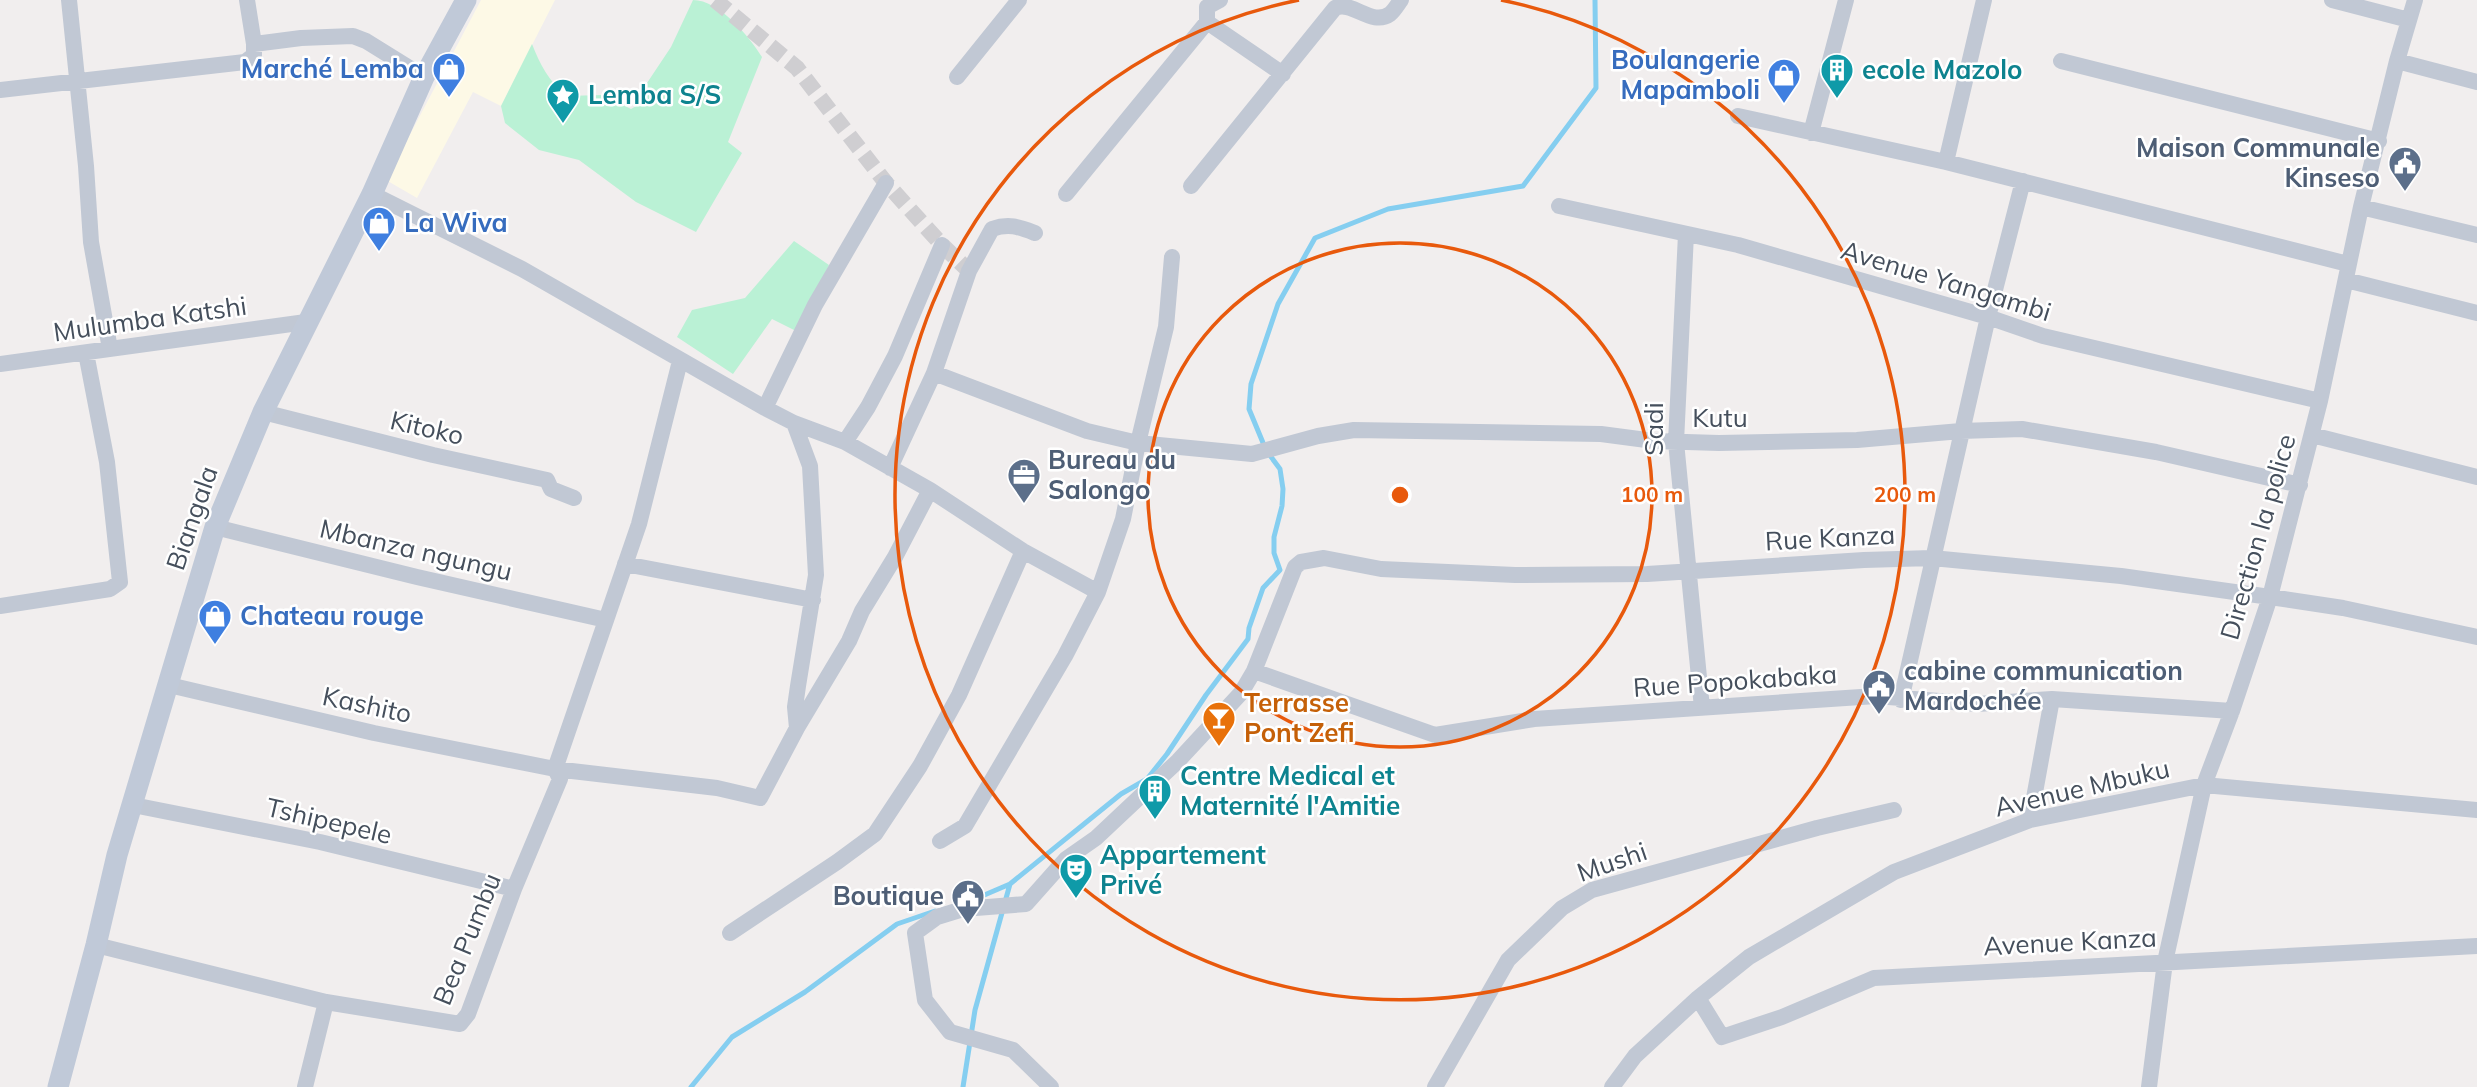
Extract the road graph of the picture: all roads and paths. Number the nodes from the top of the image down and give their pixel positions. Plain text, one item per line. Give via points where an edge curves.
1 (69, 0) edge
2 (247, 0) edge
3 (466, 0) edge
4 (1018, 0) edge
5 (1401, 0) edge
6 (1846, 0) edge
7 (1984, 0) edge
8 (2332, 0) edge
9 (2415, 0) edge
10 (1209, 7) edge
11 (2409, 20) junction
12 (254, 44) junction
13 (2061, 61) dead end
14 (2398, 61) junction
15 (1283, 74) junction
16 (424, 78) junction
17 (957, 78) dead end
18 (77, 80) junction
19 (2477, 82) edge
20 (0, 90) edge
21 (1738, 116) dead end
22 (1811, 133) junction
23 (2379, 141) junction
24 (1946, 162) junction
25 (2023, 181) junction
26 (886, 183) dead end
27 (1191, 186) dead end
28 (372, 194) junction
29 (1066, 194) dead end
30 (1559, 206) dead end
31 (2361, 207) junction
32 (1035, 233) dead end
33 (1686, 234) junction
34 (2477, 235) edge
35 (942, 245) dead end
36 (1172, 257) dead end
37 (2347, 272) junction
38 (2477, 313) edge
39 (1988, 317) junction
40 (306, 322) junction
41 (110, 349) junction
42 (86, 353) junction
43 (680, 361) junction
44 (0, 364) edge
45 (934, 373) junction
46 (2320, 401) junction
47 (765, 408) junction
48 (263, 412) junction
49 (793, 423) junction
50 (1961, 431) junction
51 (2312, 435) junction
52 (845, 442) junction
53 (1676, 442) junction
54 (1138, 443) junction
55 (890, 468) junction
56 (2477, 477) edge
57 (2300, 485) junction
58 (930, 490) junction
59 (575, 498) dead end
60 (215, 527) junction
61 (1023, 551) junction
62 (1932, 558) junction
63 (625, 564) junction
64 (1689, 571) junction
65 (1098, 592) junction
66 (2270, 597) junction
67 (813, 600) junction
68 (0, 606) edge
69 (606, 620) junction
70 (2477, 637) edge
71 (1254, 671) junction
72 (169, 685) junction
73 (2052, 699) junction
74 (1901, 700) junction
75 (1702, 708) junction
76 (2232, 710) junction
77 (797, 728) junction
78 (555, 769) junction
79 (2204, 785) junction
80 (133, 805) junction
81 (1894, 810) dead end
82 (2477, 810) edge
83 (2030, 820) junction
84 (940, 841) dead end
85 (514, 889) junction
86 (730, 933) dead end
87 (96, 946) junction
88 (2477, 946) edge
89 (2165, 962) junction
90 (1698, 998) junction
91 (326, 1002) junction
92 (58, 1087) edge
93 (306, 1087) edge
94 (1051, 1087) edge
95 (1435, 1087) edge
96 (1612, 1087) edge
97 (2149, 1087) edge

1 - 18 street
2 - 12 street
3 - 16 street, Biangala
4 - 17 street
5 - 15 street via 1383,17 1340,4
6 - 22 street
7 - 24 street
8 - 11 street
9 - 11 street, Direction la police
10 - 15 street
10 - 29 street
11 - 14 street, Direction la police
12 - 16 street via 353,36
12 - 18 street via 254,55 245,62
13 - 23 street
14 - 19 street
14 - 23 street, Direction la police
15 - 27 street
16 - 28 street, Biangala
18 - 20 street
18 - 41 street via 90,242
21 - 22 street
22 - 24 street
23 - 31 street, Direction la police
24 - 25 street
25 - 37 street
25 - 39 street
26 - 47 street via 815,305
28 - 40 street, Biangala
28 - 43 street via 522,270
30 - 33 street, Avenue Yangambi
31 - 34 street
31 - 37 street, Direction la police
32 - 45 street via 1015,225 992,229 969,271
33 - 39 street, Avenue Yangambi
33 - 53 street, Sadi
35 - 52 street via 895,356
36 - 54 street via 1166,327
37 - 38 street
37 - 46 street, Direction la police
39 - 46 street, Avenue Yangambi via 2043,336
39 - 50 street
40 - 41 street, Mulumba Katshi
40 - 48 street, Biangala
41 - 42 street, Mulumba Katshi
42 - 44 street, Mulumba Katshi
42 - 68 street via 107,462 120,582 110,589
43 - 47 street
43 - 63 street, Bea Pumbu
45 - 54 street, Kutu via 1087,431
45 - 55 street
46 - 51 street, Direction la police
47 - 49 street
48 - 59 street, Kitoko via 547,480 551,489
48 - 60 street, Biangala
49 - 52 street
49 - 67 street via 810,466 816,575
50 - 53 street, Kutu via 1857,440
50 - 57 street, Kutu via 2022,429 2156,452
50 - 62 street
51 - 56 street
51 - 57 street, Direction la police
52 - 55 street
53 - 54 street, Kutu via 1601,434 1354,430 1252,454
53 - 64 street, Sadi
54 - 65 street via 1123,519
55 - 58 street
57 - 66 street, Direction la police
58 - 61 street
58 - 77 street
60 - 69 street, Mbanza ngungu
60 - 72 street, Biangala
61 - 65 street
61 - 86 street via 959,695 875,834
62 - 64 street, Rue Kanza
62 - 66 street, Rue Kanza via 2121,576
62 - 74 street
63 - 67 street
63 - 69 street, Bea Pumbu
64 - 71 street, Rue Kanza via 1515,575 1381,569 1311,559 1295,567
64 - 75 street, Sadi
65 - 84 street via 965,826
66 - 70 street, Rue Kanza
66 - 76 street, Direction la police
67 - 77 street via 795,707
69 - 78 street, Bea Pumbu
71 - 75 street, Rue Popokabaka via 1435,735 1534,719
71 - 94 street, Rue Kanza via 1241,693 1178,761 1104,831 1066,859 1026,904 963,909 937,917 915,933 925,1000 950,1032 1013,1049
72 - 78 street, Kashito
72 - 80 street, Biangala
73 - 74 street, Rue Popokabaka via 1977,704
73 - 76 street, Rue Popokabaka
73 - 83 street
74 - 75 street, Rue Popokabaka via 1876,696
76 - 79 street, Direction la police
77 - 78 street, Kashito via 760,798 717,788
78 - 85 street, Bea Pumbu via 560,779
79 - 82 street, Avenue Mbuku
79 - 83 street, Avenue Mbuku
79 - 89 street, Direction la police
80 - 85 street, Tshipepele via 320,842
80 - 87 street, Biangala
81 - 95 street, Mushi via 1592,890 1562,908 1508,960
83 - 90 street, Avenue Mbuku via 1894,872 1749,957
85 - 91 street, Bea Pumbu via 460,1024
87 - 91 street, Bea Pumbu
87 - 92 street, Biangala
88 - 89 street, Avenue Kanza
89 - 90 street, Avenue Kanza via 1874,978 1722,1037
89 - 97 street, Direction la police
90 - 96 street, Avenue Mbuku via 1635,1056
91 - 93 street

